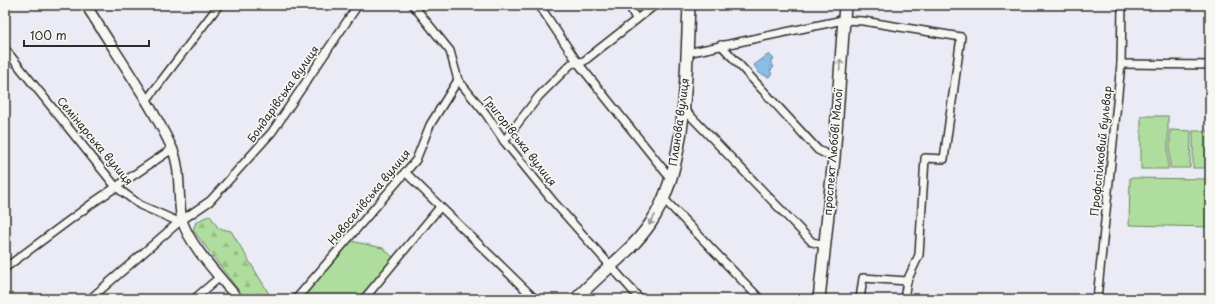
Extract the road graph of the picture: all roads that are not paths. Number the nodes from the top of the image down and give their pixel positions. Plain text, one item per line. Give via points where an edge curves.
1 (86, 5) edge
2 (219, 5) edge
3 (358, 5) edge
4 (413, 5) edge
5 (539, 5) edge
6 (629, 5) edge
7 (655, 5) edge
8 (689, 5) edge
9 (845, 5) edge
10 (1122, 5) edge
11 (636, 19) junction
12 (843, 20) junction
13 (721, 45) junction
14 (5, 49) edge
15 (687, 53) junction
16 (578, 63) junction
17 (1121, 64) junction
18 (1210, 65) edge
19 (458, 80) junction
20 (146, 101) junction
21 (683, 108) junction
22 (504, 141) junction
23 (172, 149) junction
24 (834, 158) junction
25 (405, 172) junction
26 (671, 179) junction
27 (116, 188) junction
28 (664, 199) junction
29 (440, 207) junction
30 (180, 221) junction
31 (825, 245) junction
32 (610, 266) junction
33 (5, 268) edge
34 (220, 277) junction
35 (907, 281) junction
36 (90, 299) edge
37 (194, 299) edge
38 (238, 299) edge
39 (296, 299) edge
40 (364, 299) edge
41 (535, 299) edge
42 (576, 299) edge
43 (640, 299) edge
44 (760, 299) edge
45 (819, 299) edge
46 (860, 299) edge
47 (904, 299) edge
48 (1097, 299) edge

1 - 20 street
2 - 20 street
3 - 30 street, Бондарівська вулиця via 272,132 210,201
4 - 19 street, Григорівська вулиця via 450,51
5 - 16 street
6 - 11 street
7 - 11 street
8 - 15 main road, Планова вулиця
9 - 12 main road, проспект Любові Малої
10 - 17 street, Профспілковий бульвар
11 - 16 street via 584,61
12 - 13 street
24 -> 12 main road, проспект Любові Малої
12 - 35 street via 864,21 961,37 944,159 925,158 919,255
13 - 15 street
13 - 24 street via 818,150
14 - 27 street, Семінарська вулиця
15 - 21 main road, Планова вулиця
16 - 22 street via 570,64 539,96
16 - 26 street
17 - 18 street
17 - 48 street, Профспілковий бульвар
19 - 22 street, Григорівська вулиця
19 - 25 street, Новоселівська вулиця via 430,125 416,160
20 - 23 street
21 - 26 main road, Планова вулиця
21 - 31 street via 812,242
22 - 32 street, Григорівська вулиця
23 - 27 street
23 - 30 street via 177,166
24 - 31 main road, проспект Любові Малої
25 - 29 street
25 - 39 street, Новоселівська вулиця
26 - 28 main road, Планова вулиця
27 - 30 street, Семінарська вулиця via 140,205
27 - 33 street
28 -> 32 main road, Планова вулиця via 651,223 632,247
28 - 44 street
29 - 40 street
29 - 41 street
30 - 34 street
30 - 36 street, Бондарівська вулиця
31 - 45 main road, проспект Любові Малої
32 - 42 main road, Планова вулиця
32 - 43 street, Григорівська вулиця
34 - 37 street
34 - 38 street
35 - 46 street via 863,278
35 - 47 street

